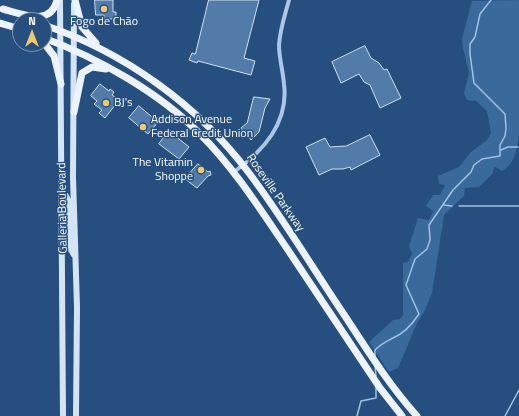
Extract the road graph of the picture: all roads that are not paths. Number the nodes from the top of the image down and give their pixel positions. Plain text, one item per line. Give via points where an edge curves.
1 (58, 0) edge
2 (75, 0) edge
3 (289, 0) edge
4 (2, 8) edge
5 (12, 12) edge
6 (0, 23) edge
7 (12, 27) edge
8 (52, 28) edge
9 (60, 31) junction
10 (74, 36) junction
11 (52, 41) edge
12 (60, 44) junction
13 (74, 49) junction
14 (51, 52) edge
15 (112, 54) junction
16 (122, 76) junction
17 (61, 84) junction
18 (74, 112) junction
19 (243, 165) junction
20 (234, 172) junction
21 (62, 194) junction
22 (75, 258) junction
23 (63, 416) edge
24 (76, 416) edge
25 (402, 416) edge
26 (417, 416) edge

1 - 4 main road via 52,12 43,17 29,16
1 - 9 main road, Galleria Boulevard
2 - 10 main road, Galleria Boulevard
2 - 15 main road via 78,18 86,33
3 - 19 street via 279,44 285,85 282,112 269,140
4 - 5 main road
6 - 7 main road
8 - 9 main road, Roseville Parkway
9 - 10 main road, Roseville Parkway
9 - 12 main road, Galleria Boulevard
10 - 13 main road, Galleria Boulevard
10 - 15 main road, Roseville Parkway
11 - 12 main road, Roseville Parkway
12 - 13 main road, Roseville Parkway
12 - 17 main road, Galleria Boulevard
13 - 16 main road, Roseville Parkway
13 - 18 main road, Galleria Boulevard
14 - 17 main road
15 - 19 main road, Roseville Parkway via 154,81 187,107
16 - 18 main road via 98,67 84,71 80,78
16 - 20 main road, Roseville Parkway via 190,125
17 - 21 main road, Galleria Boulevard
18 - 22 main road, Galleria Boulevard
19 - 20 street
19 - 26 main road, Roseville Parkway via 389,381
20 - 25 main road, Roseville Parkway via 380,388
21 - 22 main road via 68,200 70,248
21 - 23 main road, Galleria Boulevard
22 - 24 main road, Galleria Boulevard

